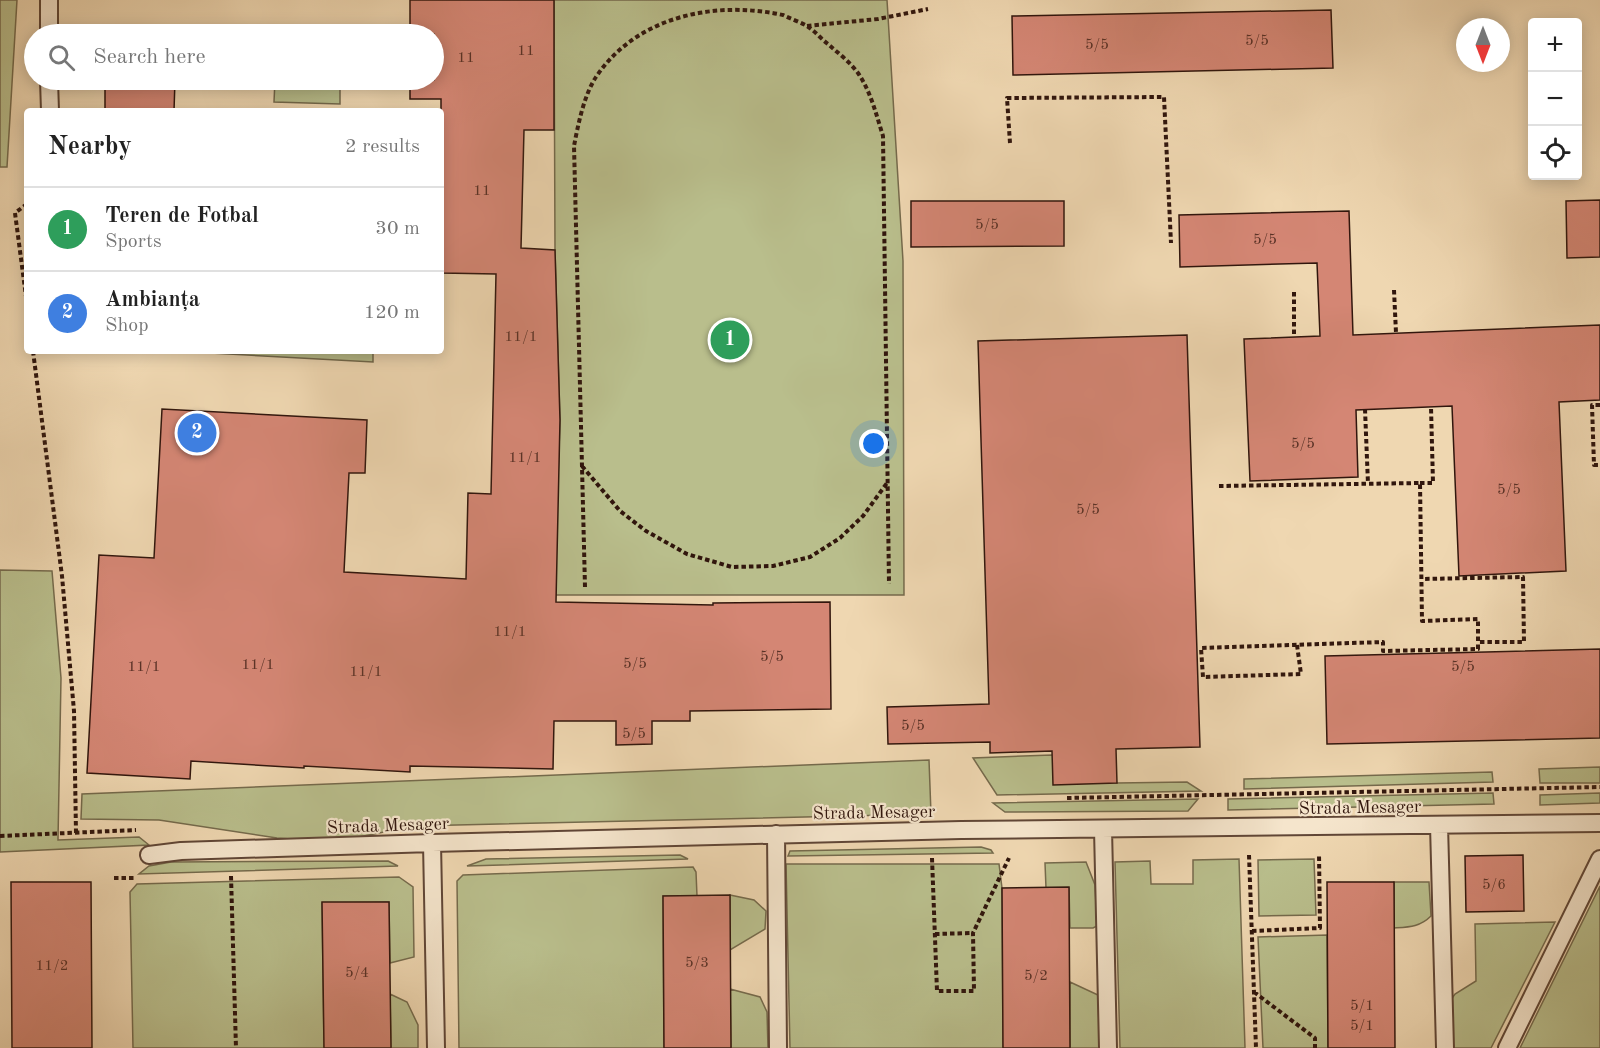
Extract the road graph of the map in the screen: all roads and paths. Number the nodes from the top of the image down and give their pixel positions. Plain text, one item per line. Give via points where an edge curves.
1 (49, 0) edge
2 (741, 4) dead end
3 (928, 9) dead end
4 (678, 11) dead end
5 (49, 24) edge
6 (807, 26) junction
7 (49, 90) edge
8 (50, 108) edge
9 (1010, 143) dead end
10 (24, 206) edge
11 (1171, 243) dead end
12 (24, 281) edge
13 (1394, 290) dead end
14 (1294, 292) dead end
15 (1396, 333) dead end
16 (1294, 337) dead end
17 (33, 354) edge
18 (1600, 405) edge
19 (1431, 407) dead end
20 (1365, 409) dead end
21 (1600, 465) edge
22 (582, 466) junction
23 (888, 483) junction
24 (1420, 483) junction
25 (1368, 484) junction
26 (1219, 486) dead end
27 (1423, 579) junction
28 (889, 584) dead end
29 (585, 587) dead end
30 (1478, 642) junction
31 (1297, 645) junction
32 (1600, 788) edge
33 (1065, 798) dead end
34 (1600, 823) edge
35 (1439, 825) junction
36 (1103, 829) junction
37 (140, 830) dead end
38 (76, 833) junction
39 (777, 834) junction
40 (0, 836) edge
41 (432, 843) junction
42 (1319, 854) dead end
43 (149, 855) dead end
44 (1249, 855) dead end
45 (932, 858) dead end
46 (1010, 858) dead end
47 (1600, 859) edge
48 (231, 876) dead end
49 (1252, 931) junction
50 (973, 933) junction
51 (935, 934) junction
52 (1254, 992) junction
53 (236, 1048) edge
54 (436, 1048) edge
55 (778, 1048) edge
56 (1108, 1048) edge
57 (1256, 1048) edge
58 (1315, 1048) edge
59 (1445, 1048) edge
60 (1507, 1048) edge

1 - 5 lane
2 - 6 path via 773,11
3 - 6 path via 878,20
4 - 22 path via 651,24 620,47 595,79 579,117 574,146
6 - 23 path via 857,71 871,96 883,136
7 - 8 lane
9 - 11 path via 1007,98 1164,97
10 - 12 path via 15,213
13 - 15 path
14 - 16 path
17 - 38 path via 62,576 74,711
18 - 21 path via 1592,405 1594,465
19 - 24 path via 1433,483
20 - 25 path
22 - 23 path via 620,511 646,531 687,554 732,567 773,566 810,557 840,538
22 - 29 path
23 - 28 path
24 - 25 path
24 - 27 path
25 - 26 path
27 - 30 path via 1422,621 1478,620
27 - 30 path via 1523,577 1524,642
30 - 31 path via 1478,649 1395,651 1383,651 1383,642
31 - 31 path via 1202,648 1203,677 1301,674
32 - 33 path
34 - 35 lane, Strada Mesager
35 - 36 lane, Strada Mesager
35 - 59 lane
36 - 39 lane, Strada Mesager
36 - 56 lane
37 - 38 path
38 - 40 path
39 - 41 lane, Strada Mesager
39 - 55 lane
41 - 43 lane, Strada Mesager
41 - 54 lane
42 - 49 path via 1320,928
44 - 49 path
45 - 51 path
46 - 50 path
47 - 60 lane
48 - 53 path
49 - 52 path
50 - 51 path
50 - 51 path via 974,991 937,991
52 - 57 path
52 - 58 path via 1315,1038

